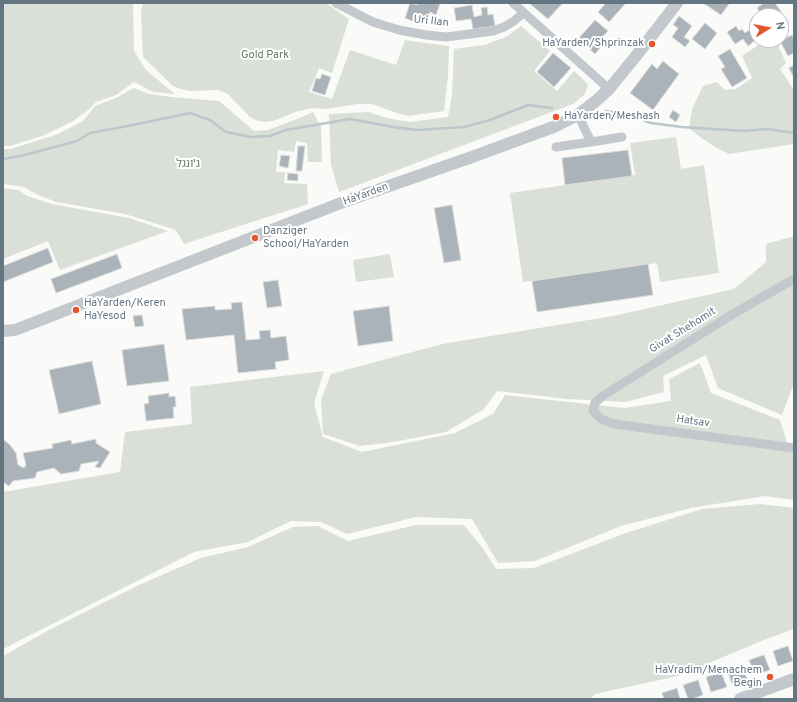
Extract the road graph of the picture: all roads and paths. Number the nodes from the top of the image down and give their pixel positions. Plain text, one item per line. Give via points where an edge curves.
1 (336, 3) edge
2 (512, 3) edge
3 (677, 3) edge
4 (523, 12) junction
5 (609, 89) junction
6 (578, 115) junction
7 (622, 137) dead end
8 (591, 142) junction
9 (556, 147) dead end
10 (794, 279) edge
11 (15, 330) junction
12 (3, 332) edge
13 (3, 338) edge
14 (593, 411) joint
15 (794, 448) edge
16 (794, 679) edge
17 (740, 699) edge

1 - 4 street, Uri Ilan via 373,22 399,30 446,37 493,31 510,24
2 - 4 street
3 - 5 street, HaYarden
4 - 5 street
5 - 6 street, HaYarden
6 - 8 street
6 - 11 street, HaYarden via 540,132 339,204
7 - 8 street
8 - 9 street
10 - 14 street, Givat Shehomit via 728,317 601,397 595,403
11 - 12 street, HaYarden
11 - 13 street, HaYarden
14 - 15 street, Hatsav via 601,419 614,424
16 - 17 street

